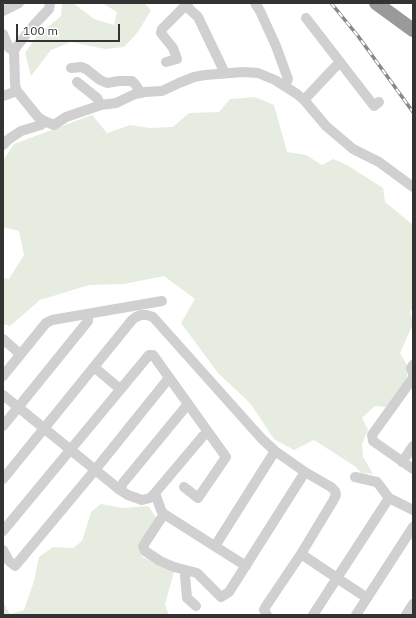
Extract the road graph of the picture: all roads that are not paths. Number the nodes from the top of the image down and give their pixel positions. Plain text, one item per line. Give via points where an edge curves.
1 (19, 3) edge
2 (50, 3) edge
3 (255, 3) edge
4 (376, 3) edge
5 (187, 4) edge
6 (3, 11) edge
7 (306, 18) dead end
8 (413, 30) edge
9 (3, 34) edge
10 (9, 50) edge
11 (166, 62) dead end
12 (341, 63) junction
13 (71, 68) dead end
14 (223, 74) junction
15 (77, 82) dead end
16 (285, 86) junction
17 (17, 91) junction
18 (141, 93) junction
19 (3, 96) edge
20 (304, 100) junction
21 (379, 102) dead end
22 (101, 105) junction
23 (44, 121) junction
24 (3, 145) edge
25 (413, 187) edge
26 (162, 301) dead end
27 (140, 310) junction
28 (88, 314) junction
29 (3, 339) edge
30 (20, 354) junction
31 (413, 365) edge
32 (94, 367) junction
33 (413, 374) edge
34 (3, 376) edge
35 (169, 378) junction
36 (413, 378) edge
37 (120, 389) junction
38 (3, 395) edge
39 (188, 404) junction
40 (18, 407) junction
41 (3, 426) edge
42 (44, 428) junction
43 (208, 433) junction
44 (413, 446) edge
45 (70, 449) junction
46 (275, 451) junction
47 (402, 462) junction
48 (413, 469) edge
49 (95, 470) junction
50 (306, 472) junction
51 (355, 477) dead end
52 (3, 479) edge
53 (184, 487) dead end
54 (120, 490) junction
55 (155, 493) junction
56 (389, 498) junction
57 (413, 510) edge
58 (164, 514) junction
59 (413, 527) edge
60 (3, 531) edge
61 (215, 546) junction
62 (3, 550) edge
63 (301, 554) junction
64 (246, 566) junction
65 (186, 570) junction
66 (337, 578) junction
67 (367, 598) junction
68 (413, 604) edge
69 (196, 606) dead end
70 (268, 615) edge
71 (313, 615) edge
72 (356, 615) edge
73 (406, 615) edge

1 - 6 street
2 - 10 street via 49,9 17,46
3 - 16 street via 288,78
4 - 8 highway
5 - 11 street via 162,29 161,33 173,48 177,59
5 - 14 street via 198,17 223,69
7 - 12 street
9 - 10 street
10 - 17 street
12 - 20 street
12 - 21 street via 374,106
13 - 18 street via 86,69 106,83 132,81
14 - 16 street via 258,73
14 - 18 street via 194,77 162,91
15 - 22 street
16 - 20 street
17 - 19 street
17 - 23 street
18 - 22 street via 116,103
20 - 25 street via 326,126 353,149 379,162
22 - 23 street via 66,117 54,125
23 - 24 street via 41,125 21,131
26 - 27 street
27 - 28 street
27 - 32 street
27 - 46 street via 158,322
28 - 30 street via 46,323
28 - 40 street via 88,321
29 - 30 street
30 - 34 street
31 - 33 street
32 - 37 street
32 - 42 street
35 - 37 street via 153,355 148,355
35 - 39 street
35 - 49 street
36 - 47 street via 372,435 373,441
37 - 45 street
38 - 40 street
39 - 43 street
39 - 54 street
40 - 41 street
40 - 42 street
42 - 45 street
42 - 52 street
43 - 53 street via 226,457 198,498
43 - 55 street
44 - 47 street
45 - 49 street
45 - 60 street
46 - 50 street
46 - 61 street
47 - 48 street
49 - 54 street
49 - 62 street via 15,566
50 - 63 street via 332,487 336,495
50 - 64 street
51 - 56 street via 377,482
54 - 55 street via 142,500 150,498
55 - 58 street
56 - 57 street
56 - 66 street
58 - 61 street
58 - 65 street via 143,546 145,552 160,561
59 - 67 street
61 - 64 street
63 - 66 street
63 - 70 street via 266,606 264,610
64 - 65 street via 229,592 221,597 200,575
65 - 69 street via 187,598
66 - 67 street
66 - 71 street
67 - 72 street
68 - 73 street

